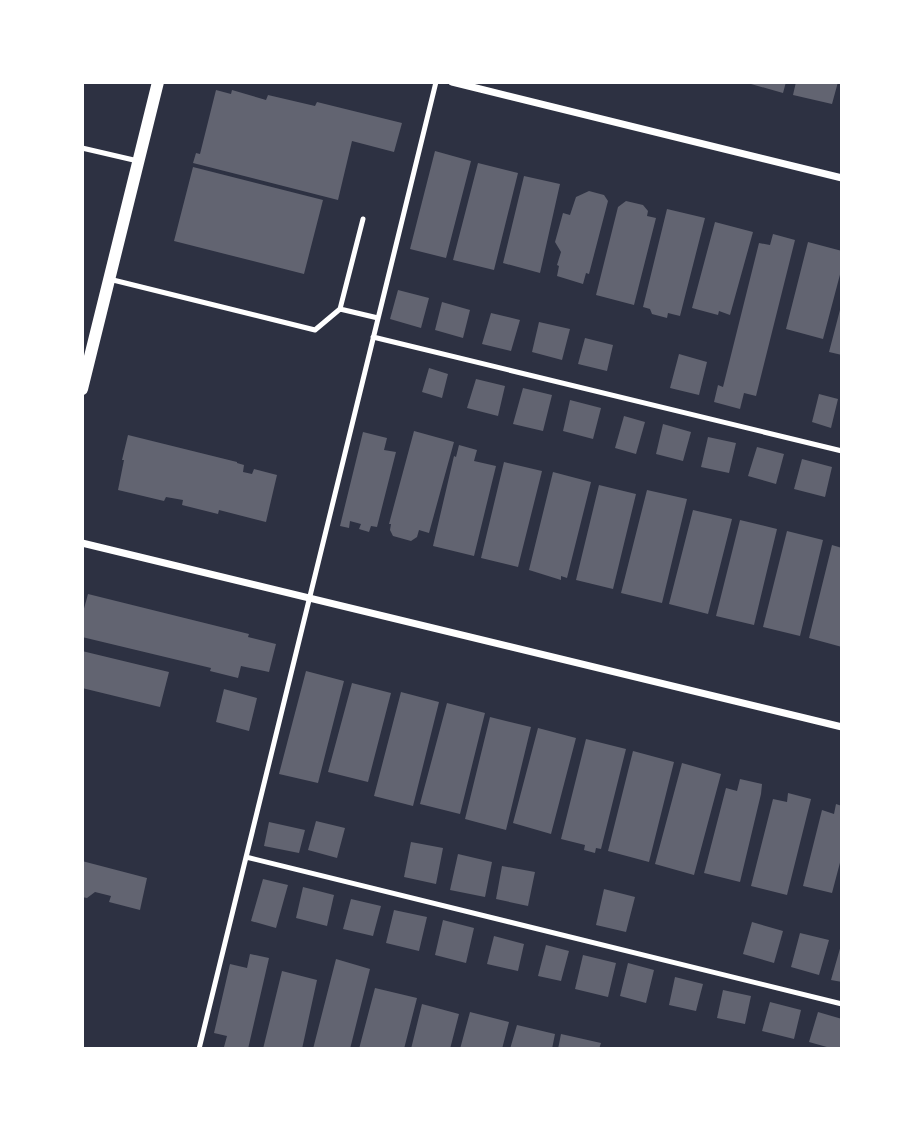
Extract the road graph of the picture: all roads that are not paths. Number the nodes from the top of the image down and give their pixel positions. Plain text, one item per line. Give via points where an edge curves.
1 (158, 82) edge
2 (436, 82) edge
3 (452, 82) edge
4 (82, 149) edge
5 (138, 161) junction
6 (842, 178) edge
7 (363, 219) dead end
8 (109, 279) junction
9 (340, 309) junction
10 (378, 318) junction
11 (373, 337) junction
12 (82, 389) edge
13 (842, 451) edge
14 (82, 543) edge
15 (309, 598) junction
16 (842, 727) edge
17 (246, 857) junction
18 (842, 1004) edge
19 (199, 1049) edge

1 - 5 street
2 - 10 lane
3 - 6 street
4 - 5 lane
5 - 8 street
7 - 9 lane
8 - 9 lane via 315,330
8 - 12 street
9 - 10 lane
10 - 11 lane
11 - 13 lane
11 - 15 lane
14 - 15 street
15 - 16 street
15 - 17 lane
17 - 18 lane
17 - 19 lane

